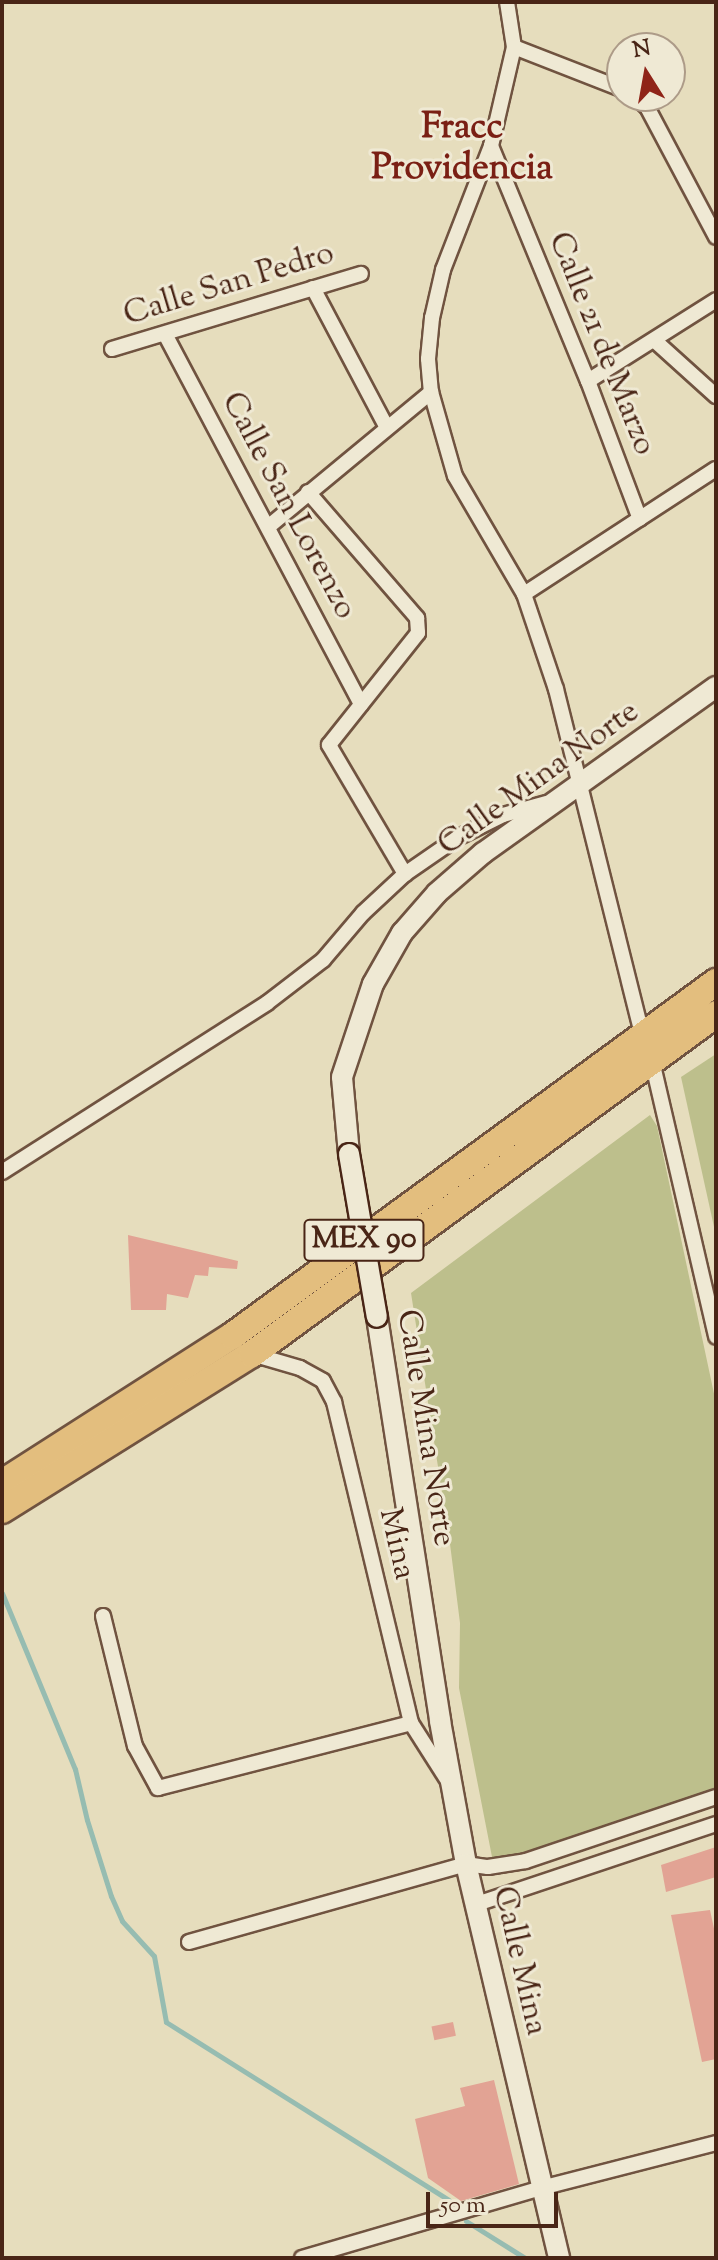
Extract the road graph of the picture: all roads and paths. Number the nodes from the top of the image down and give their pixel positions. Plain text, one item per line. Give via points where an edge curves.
1 (507, 2) edge
2 (514, 47) junction
3 (606, 83) edge
4 (650, 112) edge
5 (491, 146) junction
6 (716, 237) edge
7 (361, 274) dead end
8 (313, 288) junction
9 (716, 300) edge
10 (165, 334) junction
11 (654, 340) junction
12 (112, 349) dead end
13 (588, 381) junction
14 (431, 392) junction
15 (716, 396) edge
16 (386, 426) junction
17 (716, 469) edge
18 (308, 492) junction
19 (640, 519) junction
20 (268, 527) junction
21 (524, 594) junction
22 (716, 687) edge
23 (361, 704) junction
24 (580, 784) junction
25 (558, 800) junction
26 (405, 874) junction
27 (716, 982) edge
28 (716, 1014) edge
29 (648, 1049) junction
30 (2, 1172) edge
31 (716, 1337) edge
32 (252, 1354) junction
33 (2, 1483) edge
34 (2, 1510) edge
35 (103, 1616) dead end
36 (411, 1723) junction
37 (451, 1785) junction
38 (716, 1797) edge
39 (716, 1824) edge
40 (466, 1864) junction
41 (474, 1905) junction
42 (189, 1942) dead end
43 (716, 2143) edge
44 (541, 2188) junction
45 (347, 2252) edge
46 (302, 2258) edge
47 (559, 2258) edge

1 - 2 street
2 - 3 street
2 - 5 street
4 - 6 street
5 - 13 street, Calle 21 de Marzo
5 - 14 street via 443,270 431,332
7 - 8 street, Calle San Pedro
8 - 10 street, Calle San Pedro
8 - 16 street
9 - 11 street
10 - 12 street, Calle San Pedro
10 - 20 street, Calle San Lorenzo
11 - 13 street
11 - 15 street
13 - 19 street, Calle 21 de Marzo
14 - 16 street
14 - 21 street via 455,476
16 - 18 street
17 - 19 street
18 - 20 street
18 - 23 street via 417,618 418,633
19 - 21 street
20 - 23 street, Calle San Lorenzo
21 - 24 street
22 - 24 street, Calle Mina Norte
23 - 26 street via 329,745
24 - 25 street, Calle Mina Norte
24 - 29 street
25 - 26 street via 503,815 457,838
25 - 37 street, Calle Mina Norte, bridge via 483,853 402,933 373,984 342,1077 349,1154
26 - 30 street via 323,960 267,1003
27 - 29 highway, MEX 90
28 - 29 highway, MEX 90
29 - 31 street
29 - 32 highway, MEX 90
29 - 33 highway, MEX 90 via 232,1336
32 - 34 highway, MEX 90
32 - 36 street, Mina via 323,1381 334,1402
35 - 36 street via 135,1746 158,1788
36 - 37 street, Mina
37 - 40 street, Calle Mina Norte
38 - 40 street via 526,1861 488,1867
39 - 41 street
40 - 41 street, Calle Mina
40 - 42 street, Calle Mina
41 - 44 street, Calle Mina
43 - 44 street
44 - 45 street
44 - 47 street, Calle Mina
45 - 46 street

